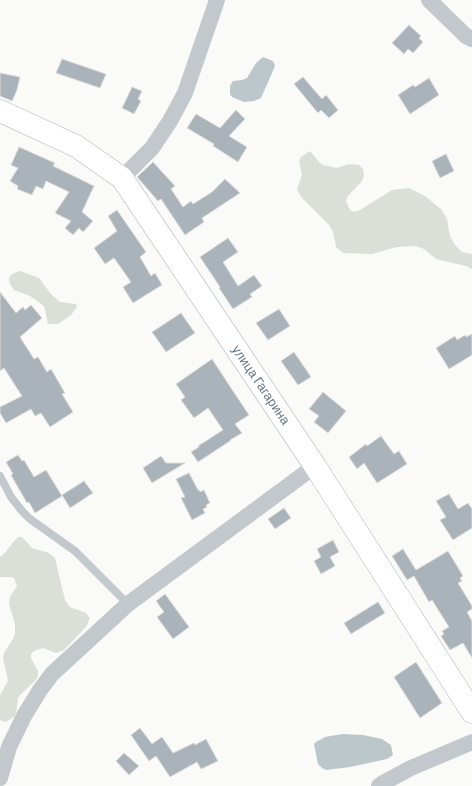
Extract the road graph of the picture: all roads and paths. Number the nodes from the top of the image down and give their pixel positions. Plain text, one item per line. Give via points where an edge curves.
1 (217, 0) edge
2 (429, 0) edge
3 (472, 39) edge
4 (0, 111) edge
5 (122, 178) junction
6 (315, 466) junction
7 (0, 476) edge
8 (128, 604) junction
9 (472, 712) edge
10 (472, 742) edge
11 (0, 778) edge
12 (379, 786) edge

1 - 5 street via 185,93 152,148
2 - 3 street
4 - 5 main road, улица Гагарина via 76,146
5 - 6 main road, улица Гагарина
6 - 8 street
6 - 9 main road, улица Гагарина
7 - 8 lane via 11,497 30,519 75,551
8 - 11 street via 52,674 40,690 9,747
10 - 12 street via 411,768

